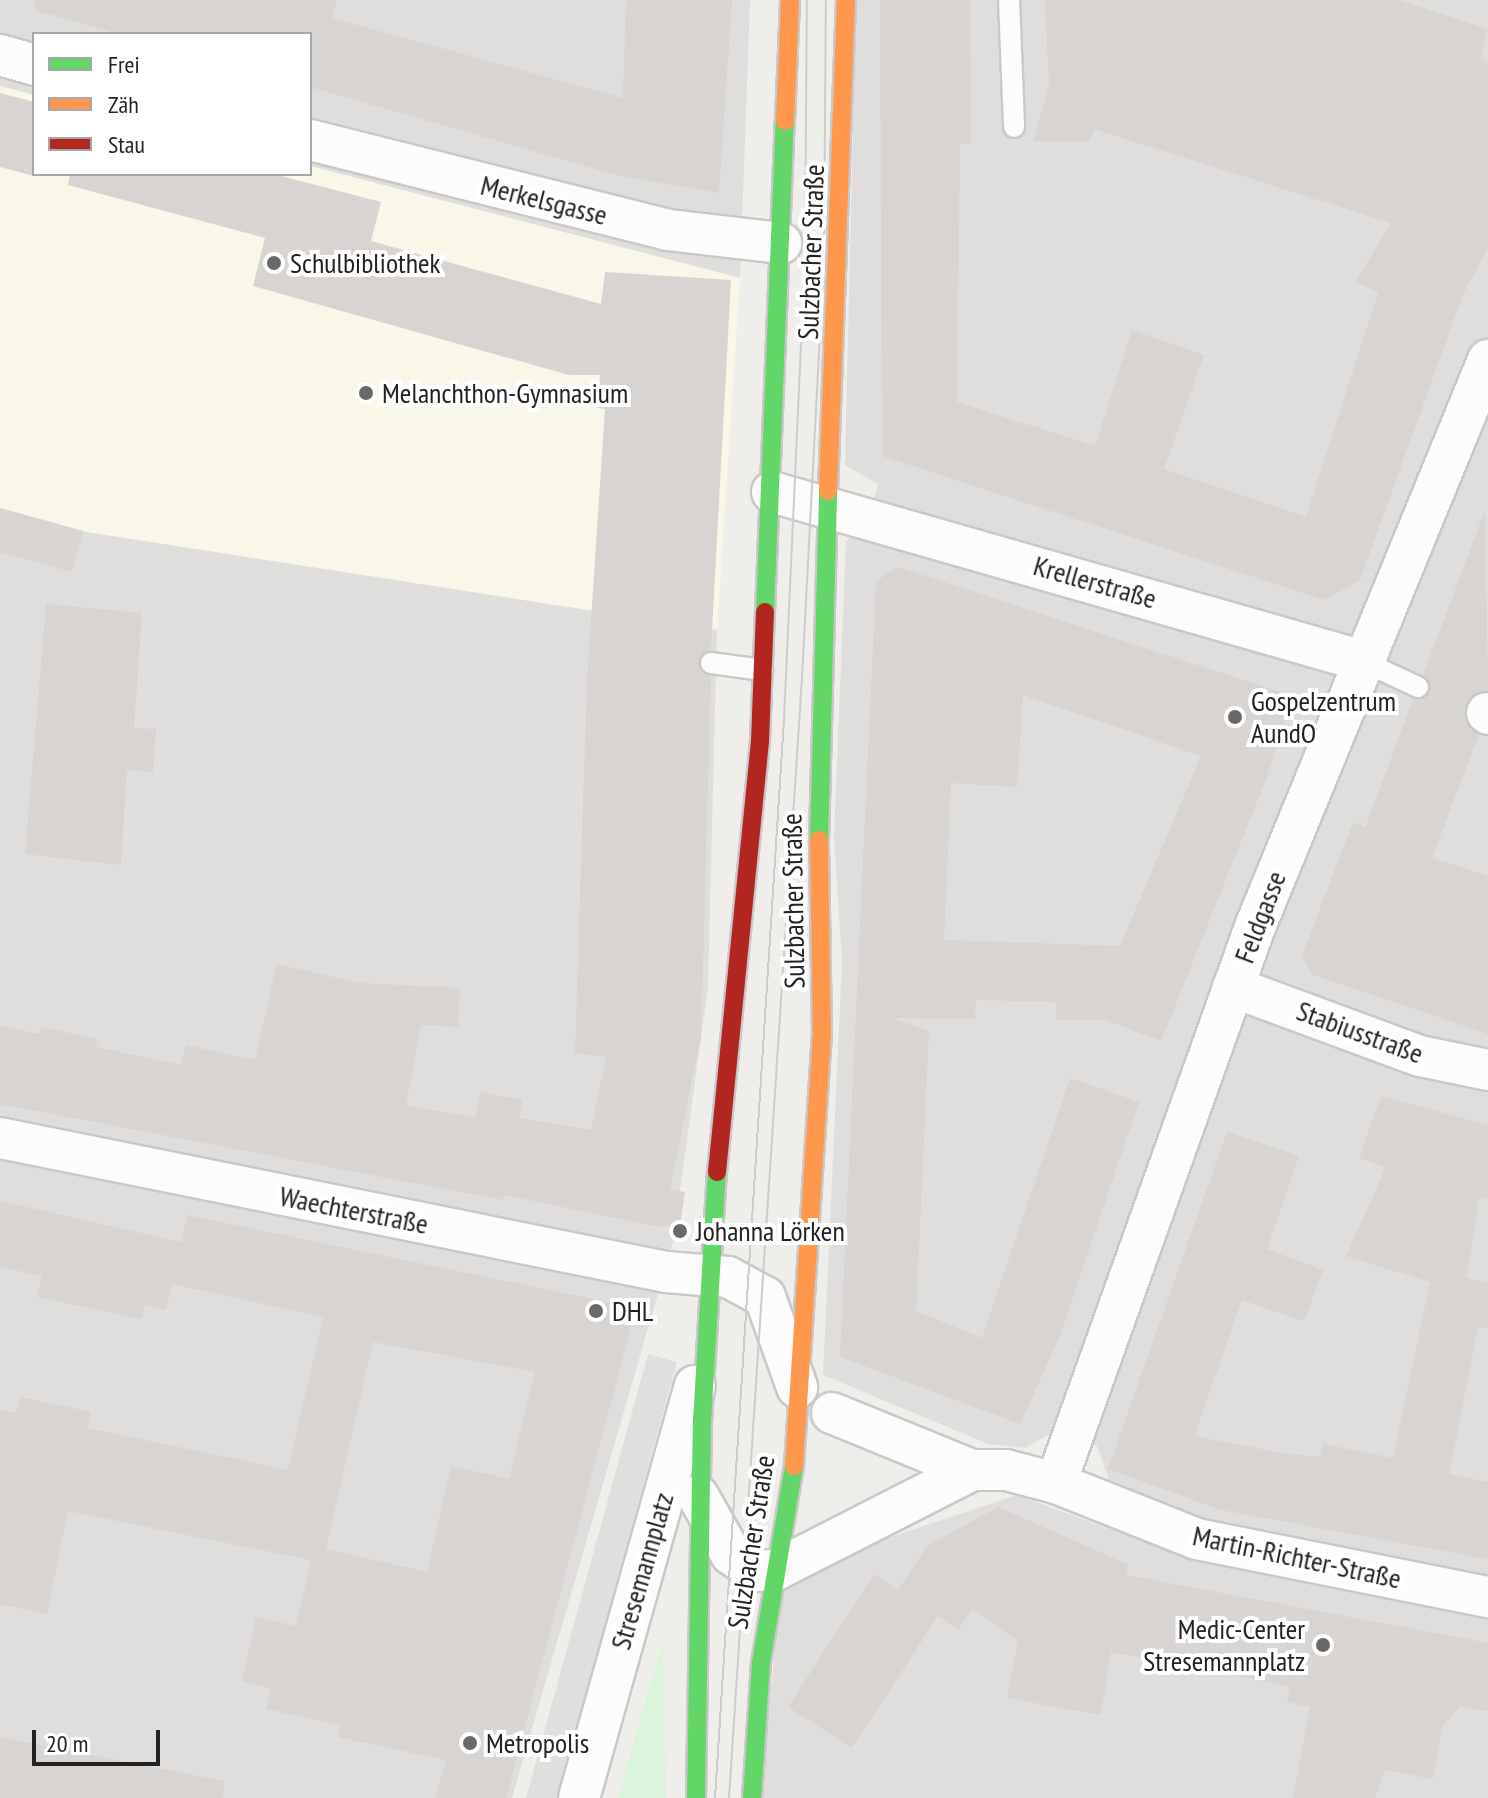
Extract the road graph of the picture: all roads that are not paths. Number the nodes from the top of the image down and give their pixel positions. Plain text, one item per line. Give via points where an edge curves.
1 (790, 0) edge
2 (846, 0) edge
3 (1009, 0) edge
4 (0, 55) edge
5 (32, 64) edge
6 (1014, 127) dead end
7 (312, 141) edge
8 (781, 243) junction
9 (1488, 360) edge
10 (772, 492) junction
11 (829, 505) junction
12 (1360, 660) junction
13 (711, 663) dead end
14 (763, 670) junction
15 (1418, 687) dead end
16 (1233, 987) junction
17 (1488, 1070) edge
18 (0, 1138) edge
19 (710, 1275) junction
20 (707, 1344) junction
21 (816, 1404) junction
22 (972, 1470) junction
23 (1056, 1483) junction
24 (698, 1496) junction
25 (776, 1570) junction
26 (1488, 1597) edge
27 (579, 1798) edge
28 (696, 1798) edge
29 (752, 1798) edge

1 - 8 main road, Sulzbacher Straße
2 - 11 main road, Sulzbacher Straße
3 - 6 lane
4 - 5 street
7 - 8 street, Merkelsgasse via 668,230
8 - 10 main road, Sulzbacher Straße
9 - 12 street, Feldgasse
10 - 11 street, Krellerstraße
10 - 14 main road, Sulzbacher Straße
11 - 12 street, Krellerstraße
11 - 21 main road, Sulzbacher Straße via 818,754 824,996
12 - 15 lane
12 - 16 street, Feldgasse
13 - 14 lane
14 - 19 main road, Sulzbacher Straße
16 - 17 street, Stabiusstraße via 1420,1056
16 - 23 street, Feldgasse
18 - 19 street, Waechterstraße via 666,1272
19 - 20 main road, Sulzbacher Straße
19 - 21 street, Waechterstraße via 748,1284 765,1297
20 - 24 main road, Sulzbacher Straße
20 - 27 street, Stresemannplatz
21 - 22 street, Martin-Richter-Straße
21 - 25 main road, Sulzbacher Straße via 794,1467
22 - 23 street, Martin-Richter-Straße via 1006,1470
22 - 25 street, Martin-Richter-Straße
23 - 26 street, Martin-Richter-Straße via 1197,1539
24 - 25 street via 737,1562 755,1571
24 - 28 main road, Sulzbacher Straße
25 - 29 main road, Sulzbacher Straße via 761,1663

